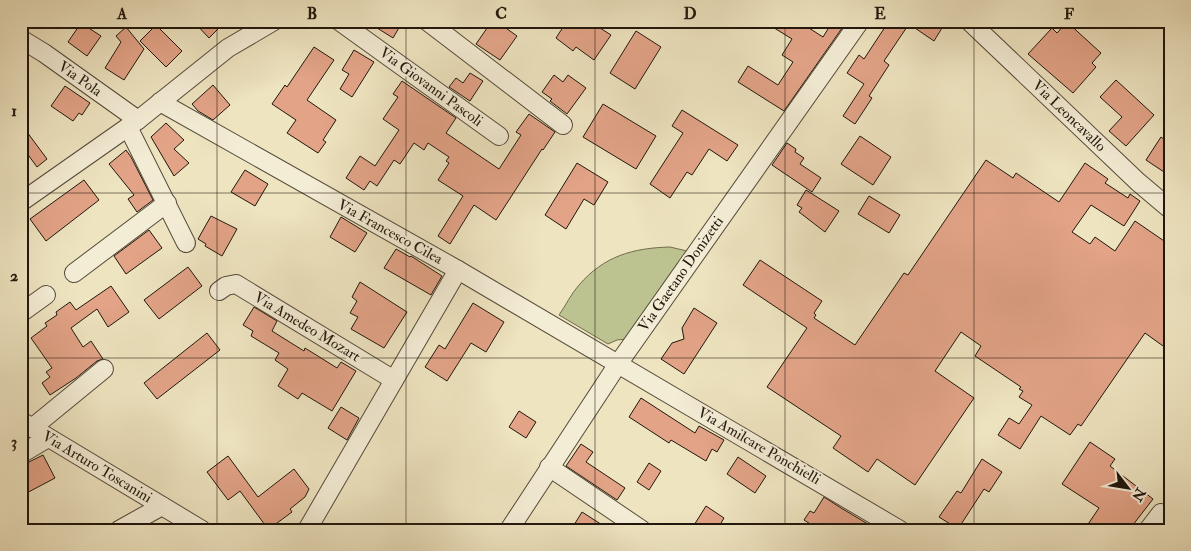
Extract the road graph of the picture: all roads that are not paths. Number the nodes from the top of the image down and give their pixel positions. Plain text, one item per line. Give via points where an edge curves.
1 (274, 21) edge
2 (339, 21) edge
3 (427, 21) edge
4 (860, 21) edge
5 (970, 21) edge
6 (21, 39) edge
7 (160, 102) junction
8 (133, 124) junction
9 (563, 125) dead end
10 (498, 136) dead end
11 (21, 202) edge
12 (166, 203) junction
13 (1170, 209) edge
14 (186, 242) dead end
15 (458, 270) junction
16 (74, 273) dead end
17 (220, 291) dead end
18 (46, 295) dead end
19 (21, 313) edge
20 (618, 364) junction
21 (104, 369) dead end
22 (394, 380) junction
23 (27, 425) edge
24 (48, 438) junction
25 (21, 454) edge
26 (549, 467) junction
27 (162, 506) junction
28 (1161, 513) dead end
29 (625, 525) edge
30 (119, 530) edge
31 (202, 530) edge
32 (307, 530) edge
33 (509, 530) edge
34 (642, 530) edge
35 (900, 530) edge
36 (1148, 530) edge

1 - 7 street via 228,48
2 - 10 street, Via Giovanni Pascoli
3 - 9 street
4 - 20 street, Via Gaetano Donizetti
5 - 13 street, Via Leoncavallo
6 - 8 street, Via Pola via 44,53
7 - 8 street
7 - 15 street, Via Francesco Cilea
8 - 11 street
8 - 12 street
12 - 14 street
12 - 16 street
15 - 20 street, Via Francesco Cilea
15 - 22 street
17 - 22 street, Via Amedeo Mozart via 236,284
18 - 19 street
20 - 26 street, Via Gaetano Donizetti
20 - 35 street, Via Amilcare Ponchielli
21 - 23 street, Via Arturo Toscanini
22 - 32 street
23 - 24 street, Via Arturo Toscanini
24 - 25 street
24 - 27 street, Via Arturo Toscanini
26 - 29 street
26 - 33 street, Via Gaetano Donizetti
27 - 30 street, Via Arturo Toscanini
27 - 31 street, Via Arturo Toscanini
28 - 36 street
29 - 34 street

